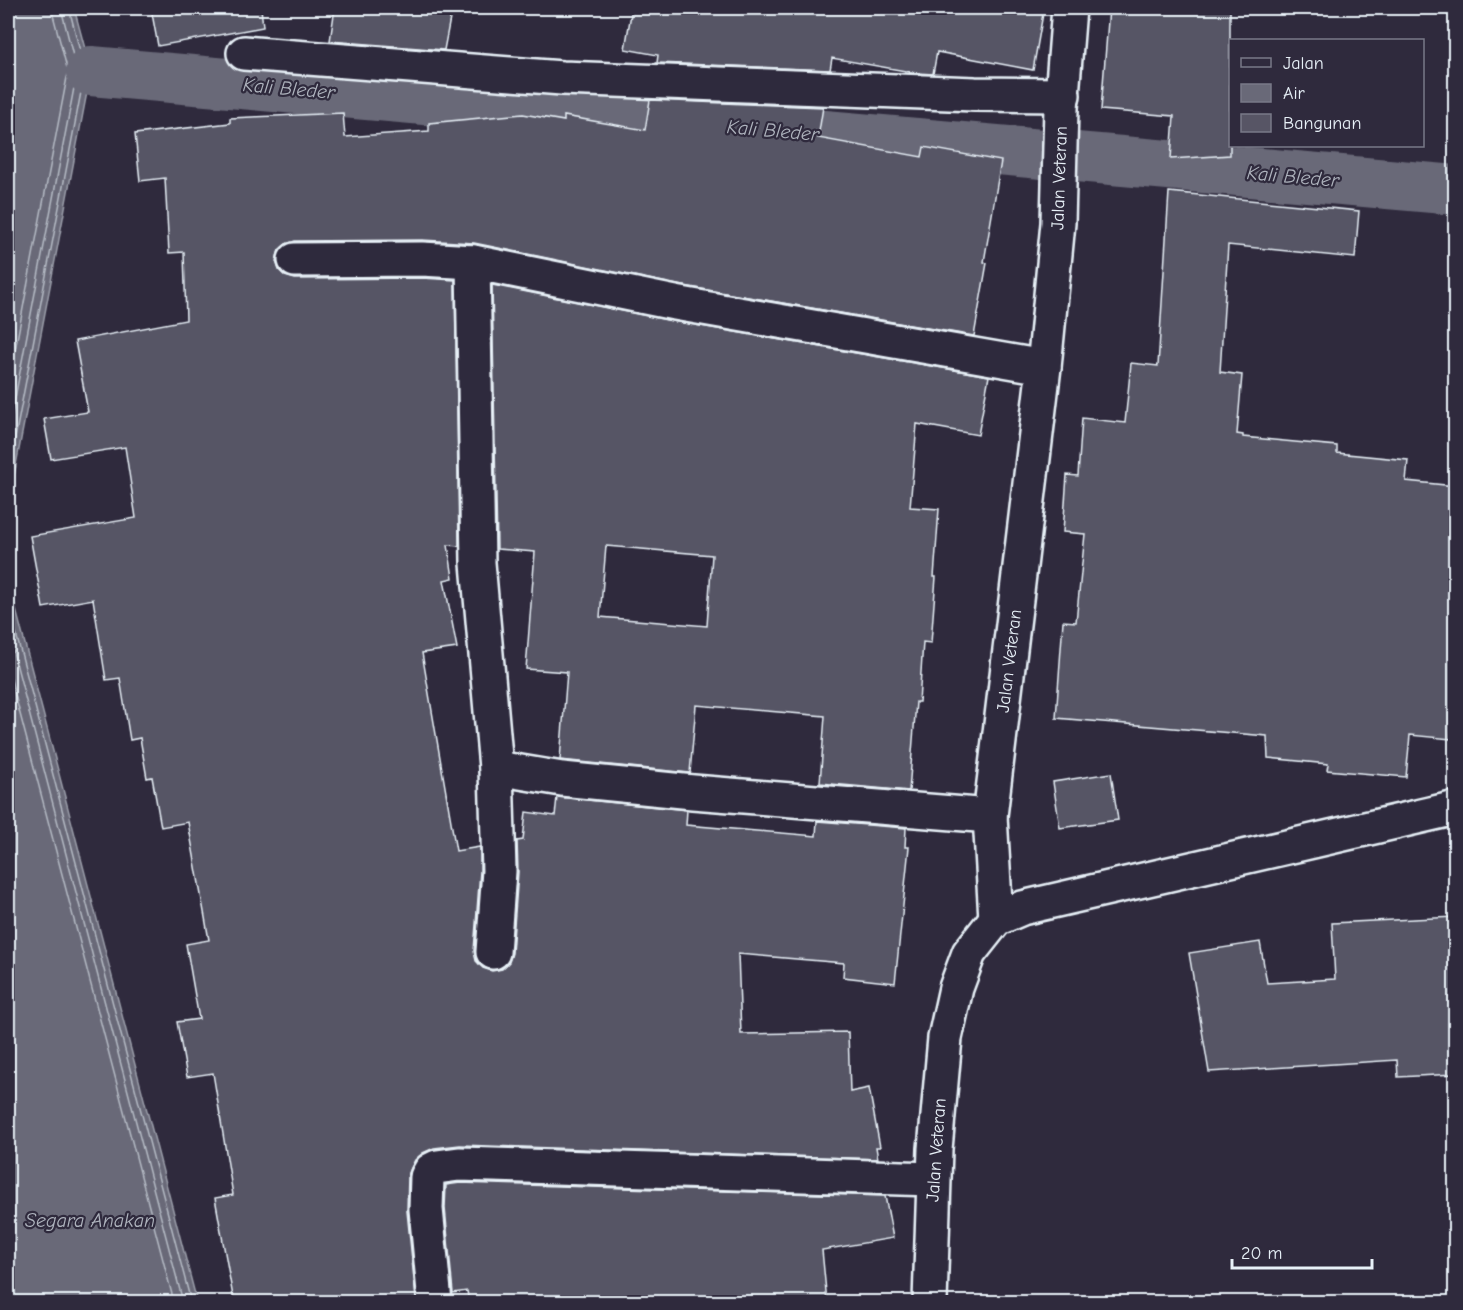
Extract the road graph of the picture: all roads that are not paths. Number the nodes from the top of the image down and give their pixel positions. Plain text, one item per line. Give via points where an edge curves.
1 (1069, 8) edge
2 (244, 53) dead end
3 (1062, 102) junction
4 (295, 260) dead end
5 (473, 262) junction
6 (1044, 367) junction
7 (496, 768) junction
8 (1455, 808) edge
9 (990, 816) junction
10 (996, 919) junction
11 (493, 952) dead end
12 (933, 1179) junction
13 (435, 1302) edge
14 (930, 1302) edge

1 - 3 street, Jalan Veteran
2 - 3 street via 562,78 975,94
3 - 6 street, Jalan Veteran via 1058,223
4 - 5 street
5 - 6 street via 675,303
5 - 7 street via 478,563
6 - 9 street, Jalan Veteran
7 - 9 street via 693,792
7 - 11 street via 499,871
8 - 10 street via 1022,908
9 - 10 street, Jalan Veteran
10 - 12 street, Jalan Veteran via 969,953 956,988 945,1038
12 - 13 street via 459,1164 437,1167 427,1177 426,1188
12 - 14 street, Jalan Veteran

